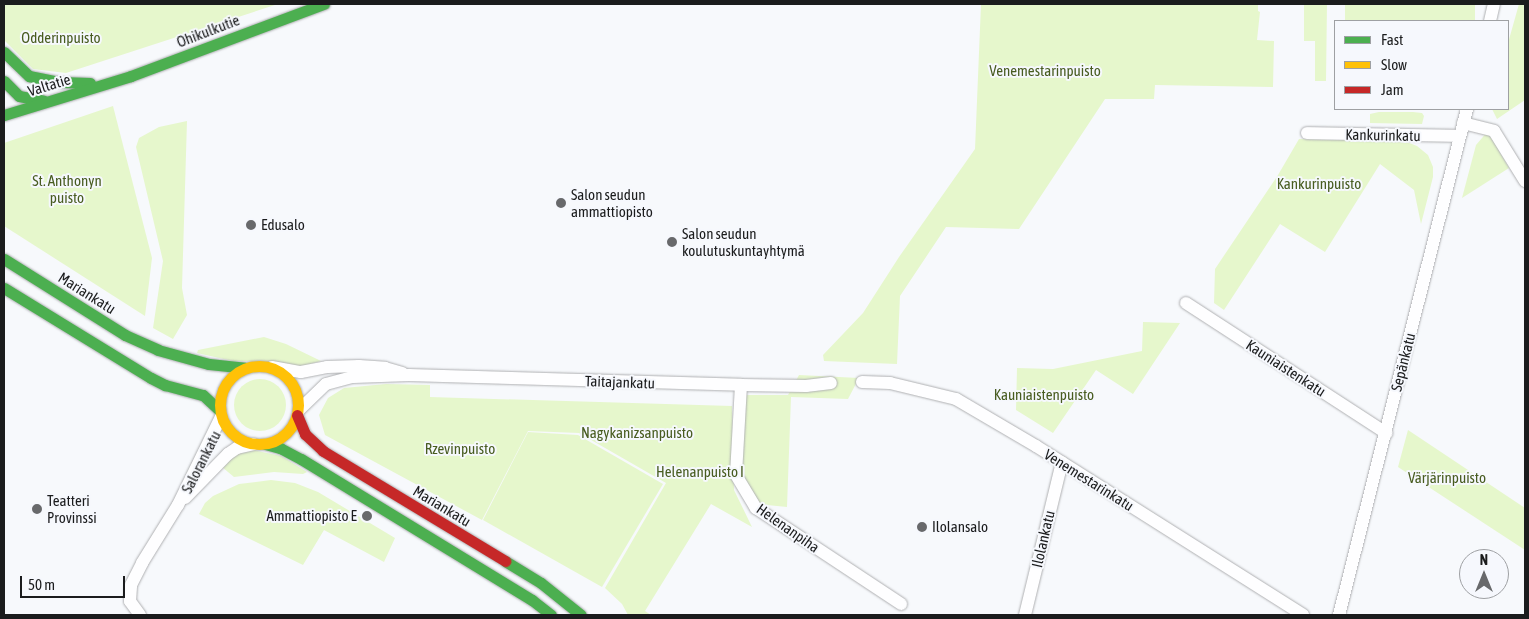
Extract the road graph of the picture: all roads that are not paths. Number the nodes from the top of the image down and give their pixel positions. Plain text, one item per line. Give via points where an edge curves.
1 (324, 4) edge
2 (1494, 4) edge
3 (1490, 20) edge
4 (4, 52) edge
5 (4, 81) edge
6 (103, 84) junction
7 (46, 102) junction
8 (1467, 110) edge
9 (4, 115) edge
10 (1463, 123) junction
11 (1307, 133) dead end
12 (1459, 136) junction
13 (1525, 181) edge
14 (4, 259) edge
15 (4, 288) edge
16 (19, 298) junction
17 (4, 302) edge
18 (1186, 303) dead end
19 (272, 367) junction
20 (245, 368) junction
21 (409, 375) junction
22 (862, 382) dead end
23 (831, 383) dead end
24 (741, 385) junction
25 (298, 413) junction
26 (221, 414) junction
27 (1386, 433) junction
28 (259, 444) junction
29 (1062, 462) junction
30 (178, 505) junction
31 (901, 604) dead end
32 (140, 615) edge
33 (550, 615) edge
34 (581, 615) edge
35 (1025, 615) edge
36 (1302, 615) edge
37 (1339, 615) edge

1 - 6 main road, Ohikulkutie
2 - 3 street
4 - 6 main road via 29,76 61,82
5 - 7 main road via 19,96
6 - 7 main road, Valtatie
7 - 9 main road, Valtatie
8 - 10 street, Sepänkatu
10 - 12 street, Sepänkatu
10 - 13 street via 1494,131
11 - 12 street, Kankurinkatu
12 - 27 street, Sepänkatu
14 - 20 main road, Mariankatu via 125,334 158,350 208,364
15 - 16 main road
16 - 17 main road
16 - 26 main road via 151,378 203,396 214,403
18 - 27 street, Kauniaistenkatu
19 - 20 main road
19 - 21 street, Taitajankatu via 301,372 359,366
19 - 25 main road via 293,384 299,401
20 - 26 main road via 224,386
21 - 24 street, Taitajankatu
21 - 25 street, Taitajankatu via 352,377 331,382 316,392
22 - 29 street, Venemestarinkatu via 899,384 956,398
23 - 24 street, Taitajankatu
24 - 31 street, Helenanpiha via 736,475 756,508
25 - 28 main road via 285,436
25 - 34 main road, Mariankatu via 305,434 323,451 541,583
26 - 28 main road via 234,436
26 - 30 street, Salorankatu
27 - 37 street, Sepänkatu
28 - 30 street, Salorankatu via 237,448 228,454
28 - 33 main road via 280,448 301,459 532,600
29 - 35 street, Ilolankatu
29 - 36 street, Venemestarinkatu
30 - 32 street, Salorankatu via 132,586 130,601

